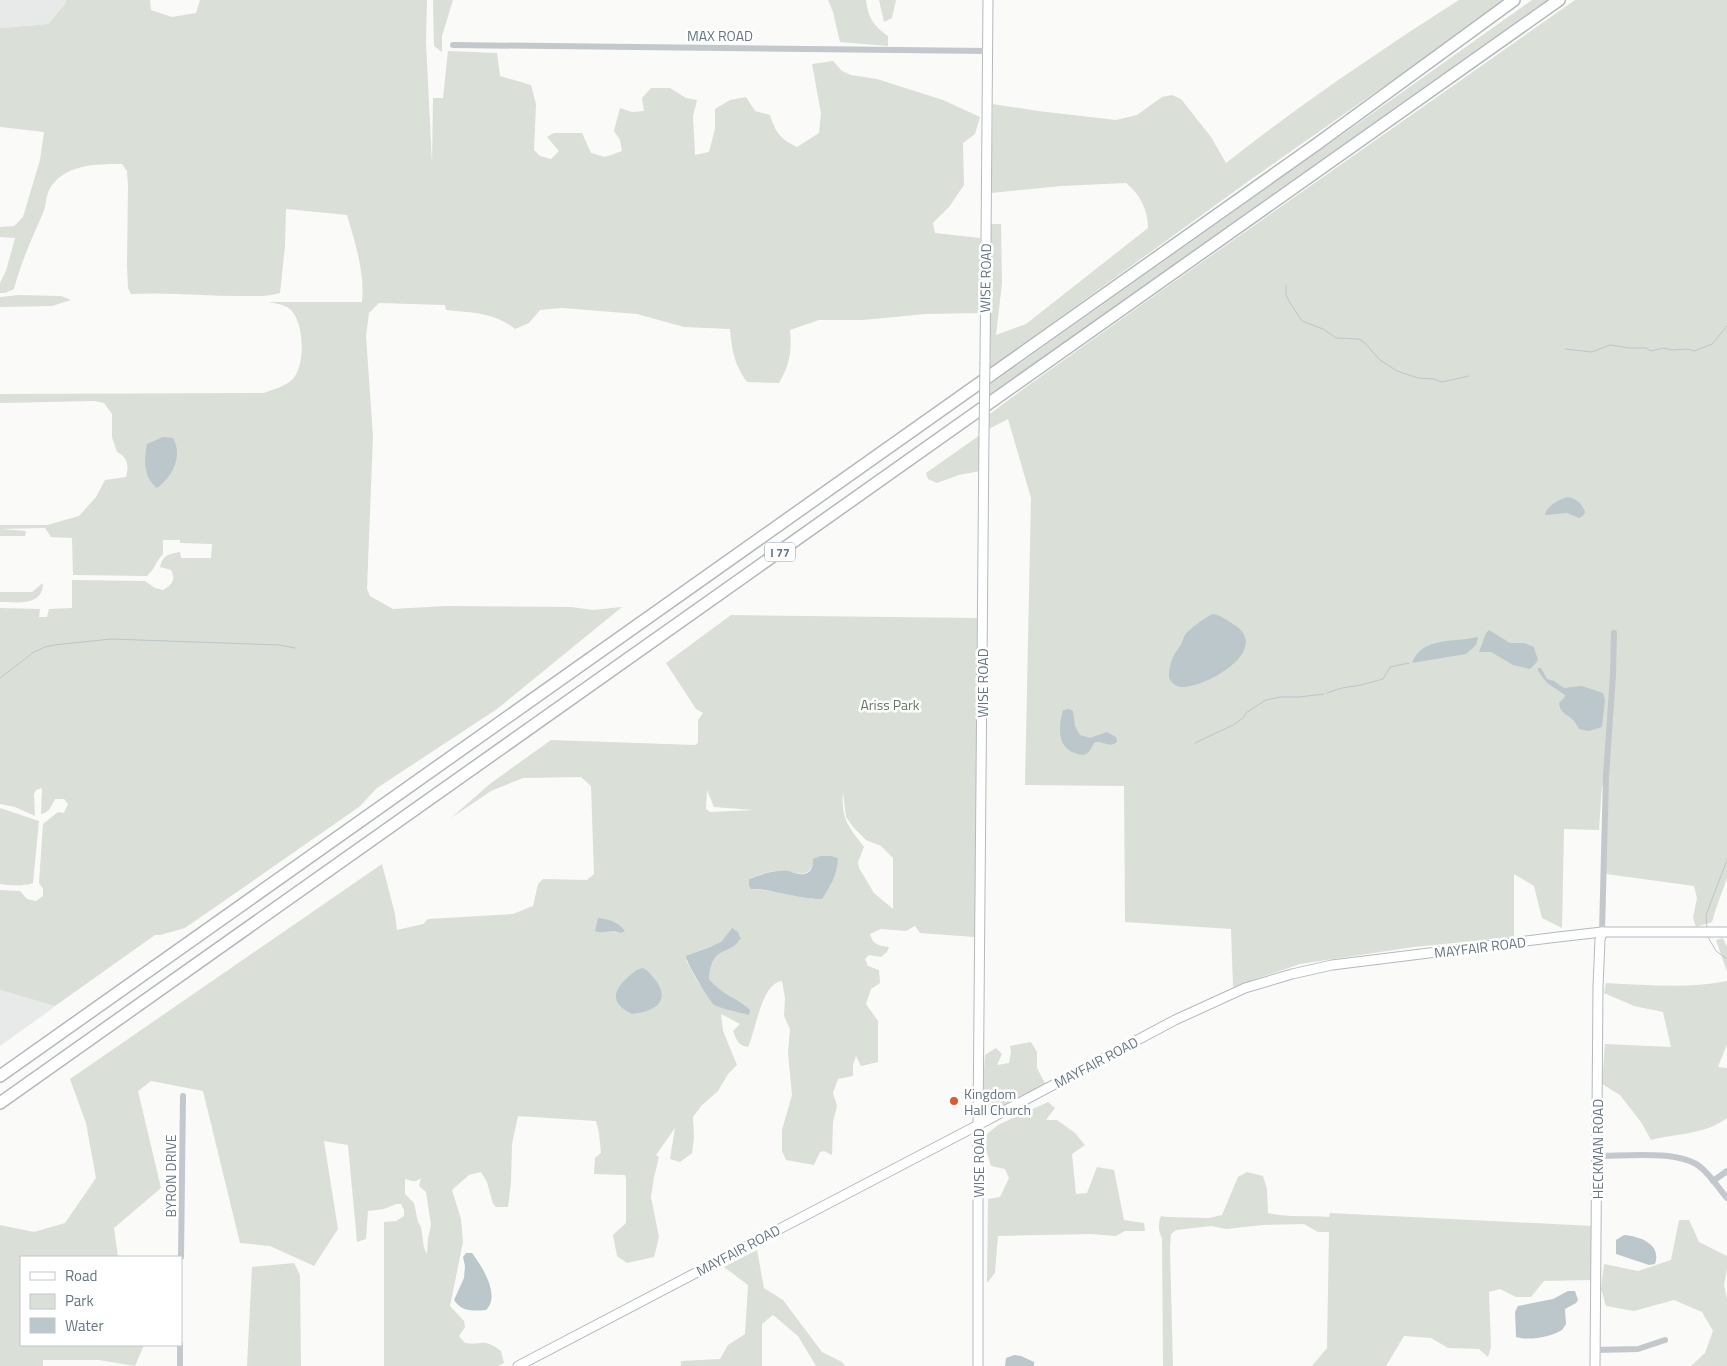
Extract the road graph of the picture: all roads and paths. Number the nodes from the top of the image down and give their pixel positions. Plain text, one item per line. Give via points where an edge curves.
1 (988, 0) edge
2 (1514, 0) edge
3 (1559, 0) edge
4 (453, 45) dead end
5 (987, 51) junction
6 (1614, 633) dead end
7 (1602, 932) junction
8 (1723, 932) edge
9 (0, 1076) edge
10 (183, 1096) dead end
11 (0, 1103) edge
12 (978, 1125) junction
13 (1597, 1156) junction
14 (1727, 1171) edge
15 (1713, 1181) junction
16 (1727, 1198) edge
17 (181, 1256) edge
18 (1665, 1340) dead end
19 (180, 1346) edge
20 (1595, 1350) junction
21 (180, 1366) edge
22 (518, 1366) edge
23 (978, 1366) edge
24 (1595, 1366) edge

1 - 5 street, WISE ROAD
2 - 9 highway, I 77 via 991,376
3 - 11 highway, I 77
4 - 5 street, MAX ROAD
5 - 12 street, WISE ROAD, bridge
6 - 7 street
7 - 8 street, MAYFAIR ROAD
7 - 12 street, MAYFAIR ROAD via 1343,964 1268,980 1175,1020
7 - 13 street, HECKMAN ROAD via 1598,986
10 - 17 street, BYRON DRIVE
12 - 22 street, MAYFAIR ROAD
12 - 23 street, WISE ROAD
13 - 15 street via 1677,1157 1701,1167
13 - 20 street, HECKMAN ROAD
14 - 15 street
15 - 16 street
18 - 20 street via 1638,1349
19 - 21 street
20 - 24 street, HECKMAN ROAD

